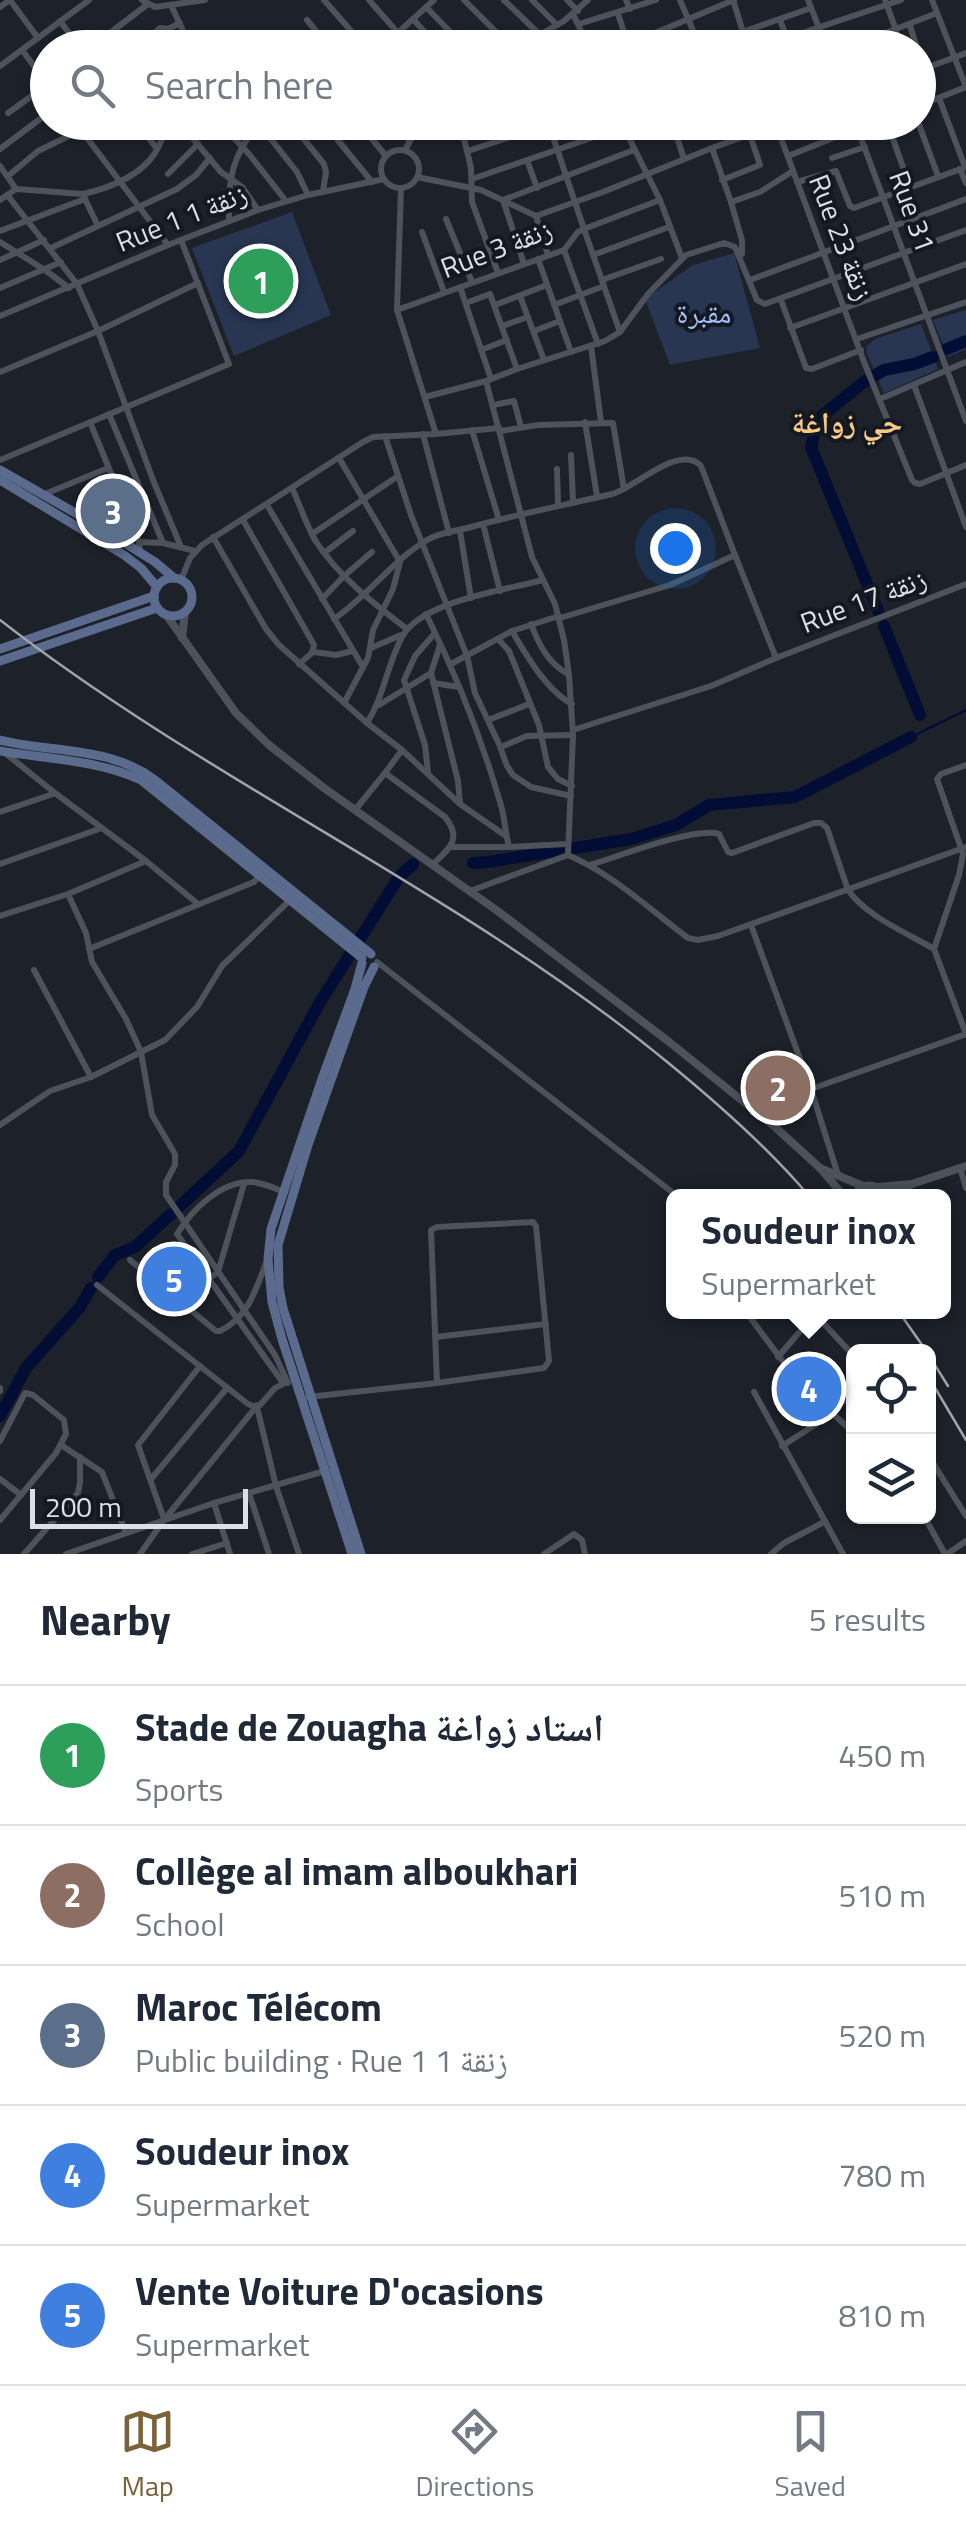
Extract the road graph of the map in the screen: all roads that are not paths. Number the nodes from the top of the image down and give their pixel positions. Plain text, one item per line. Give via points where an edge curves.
1 (10, 0) edge
2 (89, 0) edge
3 (205, 0) edge
4 (324, 0) edge
5 (369, 0) edge
6 (434, 0) edge
7 (464, 0) edge
8 (504, 0) edge
9 (532, 0) edge
10 (566, 0) edge
11 (588, 0) edge
12 (626, 0) edge
13 (680, 0) edge
14 (733, 0) edge
15 (901, 0) edge
16 (932, 0) edge
17 (651, 1) edge
18 (886, 2) edge
19 (147, 3) edge
20 (809, 4) edge
21 (171, 5) junction
22 (0, 7) edge
23 (426, 8) junction
24 (630, 10) junction
25 (575, 13) junction
26 (937, 13) junction
27 (618, 14) junction
28 (413, 19) junction
29 (687, 19) junction
30 (307, 20) dead end
31 (780, 20) junction
32 (60, 21) junction
33 (180, 23) junction
34 (557, 24) junction
35 (580, 24) junction
36 (818, 26) junction
37 (910, 26) junction
38 (32, 30) edge
39 (48, 30) edge
40 (67, 30) edge
41 (113, 30) edge
42 (159, 30) edge
43 (183, 30) edge
44 (315, 30) edge
45 (350, 30) edge
46 (395, 30) edge
47 (402, 30) edge
48 (423, 30) edge
49 (448, 30) edge
50 (495, 30) edge
51 (535, 30) edge
52 (546, 30) edge
53 (582, 30) edge
54 (627, 30) edge
55 (664, 30) edge
56 (692, 30) edge
57 (741, 30) edge
58 (751, 30) edge
59 (784, 30) edge
60 (808, 30) edge
61 (820, 30) edge
62 (896, 30) joint
63 (911, 30) edge
64 (30, 44) edge
65 (22, 50) junction
66 (966, 53) edge
67 (955, 58) junction
68 (30, 61) edge
69 (936, 65) edge
70 (0, 66) edge
71 (966, 87) edge
72 (30, 97) edge
73 (939, 98) junction
74 (936, 99) edge
75 (8, 113) dead end
76 (30, 125) edge
77 (62, 140) edge
78 (88, 140) edge
79 (150, 140) edge
80 (161, 140) edge
81 (195, 140) edge
82 (237, 140) edge
83 (246, 140) edge
84 (272, 140) edge
85 (305, 140) edge
86 (338, 140) edge
87 (373, 140) edge
88 (409, 140) edge
89 (465, 140) edge
90 (500, 140) edge
91 (554, 140) edge
92 (582, 140) edge
93 (629, 140) edge
94 (678, 140) edge
95 (736, 140) edge
96 (752, 140) edge
97 (783, 140) edge
98 (824, 140) edge
99 (862, 140) edge
100 (893, 140) edge
101 (925, 140) edge
102 (198, 144) junction
103 (242, 145) junction
104 (865, 147) junction
105 (712, 148) junction
106 (157, 149) junction
107 (0, 150) edge
108 (405, 150) junction
109 (556, 150) junction
110 (634, 150) junction
111 (468, 151) junction
112 (386, 156) junction
113 (788, 156) junction
114 (210, 158) junction
115 (832, 158) dead end
116 (684, 159) junction
117 (527, 160) junction
118 (0, 166) edge
119 (964, 167) edge
120 (793, 171) junction
121 (646, 173) junction
122 (168, 174) dead end
123 (8, 176) junction
124 (938, 176) junction
125 (417, 177) junction
126 (566, 178) junction
127 (384, 179) junction
128 (230, 180) junction
129 (722, 180) junction
130 (119, 182) junction
131 (372, 182) junction
132 (797, 182) junction
133 (472, 183) junction
134 (966, 183) edge
135 (910, 187) junction
136 (401, 188) junction
137 (537, 188) junction
138 (16, 189) junction
139 (324, 192) junction
140 (308, 195) junction
141 (84, 196) junction
142 (4, 198) edge
143 (884, 198) junction
144 (966, 199) edge
145 (286, 200) junction
146 (503, 200) junction
147 (660, 200) junction
148 (732, 202) junction
149 (575, 205) junction
150 (142, 208) junction
151 (258, 210) junction
152 (536, 216) junction
153 (446, 219) dead end
154 (28, 220) junction
155 (229, 220) junction
156 (894, 225) junction
157 (98, 226) junction
158 (669, 228) junction
159 (584, 229) junction
160 (0, 230) edge
161 (966, 230) edge
162 (422, 232) dead end
163 (44, 240) junction
164 (181, 240) junction
165 (0, 242) edge
166 (168, 245) junction
167 (52, 248) junction
168 (564, 250) junction
169 (824, 252) junction
170 (17, 253) junction
171 (904, 253) junction
172 (593, 254) junction
173 (548, 256) junction
174 (741, 257) junction
175 (682, 258) junction
176 (538, 259) junction
177 (662, 259) dead end
178 (0, 260) edge
179 (61, 262) junction
180 (524, 264) junction
181 (966, 264) edge
182 (44, 270) junction
183 (498, 273) junction
184 (750, 280) junction
185 (834, 280) junction
186 (472, 282) junction
187 (198, 283) junction
188 (603, 283) junction
189 (916, 283) junction
190 (547, 284) junction
191 (73, 286) junction
192 (460, 287) junction
193 (0, 288) edge
194 (444, 292) junction
195 (580, 295) junction
196 (520, 296) junction
197 (781, 300) junction
198 (466, 302) junction
199 (966, 302) edge
200 (554, 304) junction
201 (495, 305) junction
202 (845, 308) junction
203 (397, 310) junction
204 (926, 315) junction
205 (0, 316) edge
206 (528, 318) junction
207 (560, 321) junction
208 (502, 326) junction
209 (790, 328) junction
210 (98, 331) junction
211 (534, 332) junction
212 (620, 332) junction
213 (857, 339) junction
214 (508, 340) junction
215 (595, 345) junction
216 (481, 350) junction
217 (860, 350) junction
218 (572, 352) junction
219 (544, 360) junction
220 (966, 362) edge
221 (517, 368) junction
222 (1, 370) edge
223 (946, 370) junction
224 (489, 380) junction
225 (914, 385) junction
226 (425, 398) junction
227 (880, 399) junction
228 (493, 405) junction
229 (127, 406) junction
230 (109, 414) junction
231 (966, 421) edge
232 (90, 422) junction
233 (584, 422) junction
234 (600, 422) junction
235 (521, 428) junction
236 (499, 429) junction
237 (472, 430) junction
238 (422, 434) junction
239 (436, 434) junction
240 (385, 436) junction
241 (572, 455) dead end
242 (339, 458) junction
243 (0, 460) edge
244 (966, 465) edge
245 (108, 468) junction
246 (556, 468) dead end
247 (0, 470) edge
248 (946, 473) junction
249 (398, 476) junction
250 (0, 480) edge
251 (153, 480) junction
252 (140, 485) junction
253 (292, 488) junction
254 (624, 489) junction
255 (43, 494) junction
256 (597, 496) junction
257 (364, 500) junction
258 (574, 501) junction
259 (558, 504) junction
260 (267, 505) junction
261 (126, 514) junction
262 (522, 514) junction
263 (243, 520) junction
264 (499, 520) junction
265 (93, 523) junction
266 (483, 524) junction
267 (966, 527) edge
268 (460, 530) junction
269 (353, 532) dead end
270 (449, 533) junction
271 (312, 534) junction
272 (213, 538) junction
273 (139, 542) junction
274 (163, 543) junction
275 (422, 543) junction
276 (181, 547) junction
277 (195, 551) junction
278 (372, 552) dead end
279 (324, 553) junction
280 (140, 554) junction
281 (736, 555) junction
282 (400, 562) junction
283 (344, 576) junction
284 (178, 579) junction
285 (544, 580) junction
286 (966, 584) edge
287 (155, 591) junction
288 (500, 591) junction
289 (366, 594) junction
290 (471, 598) junction
291 (322, 599) junction
292 (446, 605) junction
293 (157, 608) junction
294 (185, 612) junction
295 (383, 612) junction
296 (426, 614) junction
297 (167, 616) junction
298 (560, 617) junction
299 (334, 619) junction
300 (531, 624) junction
301 (405, 632) junction
302 (512, 632) junction
303 (435, 633) junction
304 (182, 638) junction
305 (498, 639) junction
306 (440, 645) junction
307 (0, 648) edge
308 (370, 648) junction
309 (353, 651) junction
310 (314, 652) junction
311 (467, 656) junction
312 (776, 658) junction
313 (0, 661) edge
314 (299, 664) junction
315 (451, 664) junction
316 (363, 668) junction
317 (431, 673) junction
318 (569, 675) junction
319 (433, 683) junction
320 (459, 687) junction
321 (406, 688) junction
322 (344, 703) junction
323 (530, 704) junction
324 (572, 704) junction
325 (378, 706) junction
326 (488, 720) junction
327 (367, 723) junction
328 (573, 732) junction
329 (543, 736) junction
330 (0, 740) edge
331 (500, 747) junction
332 (402, 750) junction
333 (2, 752) edge
334 (966, 765) edge
335 (428, 772) junction
336 (385, 773) junction
337 (572, 786) junction
338 (54, 794) junction
339 (572, 796) junction
340 (460, 804) junction
341 (355, 810) junction
342 (0, 812) edge
343 (100, 828) junction
344 (506, 836) junction
345 (450, 847) junction
346 (510, 847) junction
347 (964, 848) edge
348 (567, 850) junction
349 (146, 861) junction
350 (0, 864) edge
351 (432, 864) junction
352 (590, 865) junction
353 (260, 875) junction
354 (848, 890) junction
355 (470, 891) junction
356 (68, 894) junction
357 (290, 899) junction
358 (198, 904) junction
359 (0, 916) edge
360 (751, 924) junction
361 (344, 936) junction
362 (88, 948) junction
363 (934, 949) junction
364 (366, 957) junction
365 (34, 970) dead end
366 (966, 1034) edge
367 (141, 1052) junction
368 (91, 1077) junction
369 (811, 1089) junction
370 (0, 1125) edge
371 (775, 1127) junction
372 (963, 1167) edge
373 (820, 1168) junction
374 (838, 1175) junction
375 (245, 1182) junction
376 (912, 1184) junction
377 (863, 1186) junction
378 (878, 1187) joint
379 (966, 1188) edge
380 (667, 1189) edge
381 (838, 1189) edge
382 (860, 1189) edge
383 (905, 1189) edge
384 (284, 1192) junction
385 (186, 1224) junction
386 (268, 1259) junction
387 (130, 1260) dead end
388 (218, 1272) junction
389 (208, 1280) junction
390 (97, 1285) dead end
391 (246, 1312) junction
392 (751, 1319) edge
393 (809, 1319) edge
394 (820, 1319) edge
395 (238, 1321) junction
396 (546, 1324) junction
397 (436, 1338) junction
398 (846, 1347) edge
399 (778, 1357) junction
400 (200, 1366) junction
401 (293, 1384) junction
402 (437, 1384) junction
403 (228, 1388) junction
404 (754, 1392) dead end
405 (311, 1396) junction
406 (846, 1399) edge
407 (257, 1406) junction
408 (830, 1413) junction
409 (846, 1426) edge
410 (0, 1442) edge
411 (61, 1445) junction
412 (782, 1446) junction
413 (80, 1457) junction
414 (936, 1467) edge
415 (325, 1472) junction
416 (0, 1479) edge
417 (151, 1479) junction
418 (276, 1486) junction
419 (250, 1493) junction
420 (21, 1495) junction
421 (214, 1504) junction
422 (966, 1516) edge
423 (0, 1520) edge
424 (164, 1520) junction
425 (824, 1522) junction
426 (929, 1524) edge
427 (126, 1534) junction
428 (966, 1541) edge
429 (227, 1543) junction
430 (84, 1551) edge
431 (24, 1554) edge
432 (66, 1554) edge
433 (140, 1554) edge
434 (192, 1554) edge
435 (230, 1554) edge
436 (269, 1554) edge
437 (298, 1554) edge
438 (352, 1554) edge
439 (360, 1554) edge
440 (544, 1554) edge
441 (586, 1554) edge
442 (771, 1554) edge
443 (843, 1554) edge
444 (946, 1554) edge

1 - 22 street
1 - 38 street
2 - 32 street
3 - 21 street
4 - 45 street
5 - 46 street
6 - 23 street
7 - 50 street
8 - 51 street
9 - 34 street
10 - 25 street
11 - 25 street
12 - 24 street
13 - 29 street
14 - 29 street
14 - 57 street
15 - 18 street
16 - 26 street
17 - 24 street
18 - 36 street
18 - 62 street
19 - 21 street
19 - 41 street
20 - 31 street
20 - 36 street
21 - 33 street
23 - 28 street
23 - 49 street
24 - 27 street
25 - 34 street
25 - 35 street
26 - 37 street
26 - 67 street
27 - 35 street
27 - 54 street
28 - 47 street
28 - 48 street
29 - 55 street
29 - 56 street
30 - 44 street
31 - 58 street
31 - 59 street
32 - 39 street
32 - 40 street
33 - 42 street
33 - 43 street
34 - 52 street
35 - 53 street
36 - 60 street
36 - 61 street
37 - 62 street
37 - 63 street
64 - 65 street
65 - 68 street
65 - 70 street
66 - 67 street
67 - 69 street
67 - 71 street
71 - 73 street
72 - 75 street
73 - 74 street
73 - 119 street
76 - 107 street
77 - 123 street
78 - 130 street
79 - 106 street
80 - 106 street
81 - 102 street
82 - 103 street
83 - 103 street
84 - 140 street
85 - 139 street via 324,164
86 - 131 street
87 - 112 street
88 - 108 street
89 - 111 street
90 - 111 street
91 - 109 street, Rue 3 زنقة
92 - 109 street
93 - 110 street
94 - 116 street
95 - 105 street
96 - 129 street via 759,167
97 - 113 street, Rue 23 زنقة
98 - 113 street
99 - 104 street, Rue 31
100 - 135 street
101 - 124 street
102 - 114 street
102 - 122 street
103 - 128 street
103 - 145 street
104 - 115 street
104 - 143 street, Rue 31
105 - 116 street
105 - 129 street
106 - 130 street
108 - 112 street
108 - 125 street via 418,162
109 - 117 street
109 - 126 street, Rue 3 زنقة
110 - 121 street
110 - 126 street
111 - 133 street
112 - 127 street
113 - 120 street, Rue 23 زنقة
114 - 128 street
114 - 150 street via 190,181
116 - 121 street
117 - 133 street
117 - 137 street
118 - 123 street
119 - 124 street
119 - 134 street
120 - 132 street, Rue 23 زنقة
120 - 148 street
121 - 147 street
121 - 149 street
123 - 138 street
124 - 135 street
125 - 133 street
125 - 136 street
126 - 137 street
126 - 149 street, Rue 3 زنقة
127 - 131 street, Rue 1 زنقة 1
127 - 136 street
128 - 151 street
128 - 155 street
129 - 148 street
130 - 141 street
130 - 150 street
131 - 139 street, Rue 1 زنقة 1
132 - 143 street via 835,171 853,208
132 - 169 street, Rue 23 زنقة
133 - 146 street
133 - 183 street via 472,202
135 - 143 street
136 - 203 street
137 - 146 street
138 - 141 street
138 - 142 street
139 - 140 street, Rue 1 زنقة 1
140 - 145 street, Rue 1 زنقة 1
141 - 154 street
141 - 157 street
142 - 154 street
143 - 156 street, Rue 31
144 - 156 street
145 - 151 street, Rue 1 زنقة 1
146 - 152 street
146 - 180 street
147 - 158 street
147 - 159 street
148 - 174 street
149 - 152 street
149 - 159 street, Rue 3 زنقة
150 - 157 street
150 - 166 street
151 - 155 street, Rue 1 زنقة 1
152 - 173 street
153 - 186 street
154 - 160 street
154 - 163 street
155 - 164 street, Rue 1 زنقة 1
156 - 169 street
156 - 171 street, Rue 31
157 - 167 street
158 - 172 street
158 - 175 street
159 - 168 street, Rue 3 زنقة
159 - 172 street
161 - 171 street
162 - 194 street
163 - 167 street
163 - 170 street
164 - 166 street, Rue 1 زنقة 1
164 - 187 street
165 - 170 street
166 - 191 street, Rue 1 زنقة 1
167 - 179 street
168 - 173 street, Rue 3 زنقة
168 - 195 street
169 - 184 street
169 - 185 street, Rue 23 زنقة
170 - 178 street
170 - 182 street
171 - 185 street
171 - 189 street, Rue 31
172 - 188 street
173 - 176 street, Rue 3 زنقة
174 - 175 street via 724,243
174 - 184 street
175 - 212 street
176 - 180 street, Rue 3 زنقة
176 - 190 street
177 - 188 street
179 - 182 street
179 - 191 street
180 - 183 street, Rue 3 زنقة
181 - 189 street
182 - 191 street
182 - 193 street
183 - 186 street, Rue 3 زنقة
184 - 197 street via 760,304
185 - 197 street
185 - 202 street, Rue 23 زنقة
186 - 192 street, Rue 3 زنقة
187 - 210 street
187 - 229 street via 229,364
188 - 195 street
188 - 212 street
189 - 202 street
189 - 204 street, Rue 31
190 - 196 street
190 - 200 street
191 - 205 street, Rue 1 زنقة 1
191 - 210 street
192 - 194 street, Rue 3 زنقة
192 - 198 street
194 - 203 street, Rue 3 زنقة
195 - 200 street
195 - 215 street
196 - 201 street
196 - 206 street
197 - 209 street
198 - 201 street via 489,294
198 - 216 street
199 - 204 street
200 - 207 street
201 - 208 street
202 - 209 street
202 - 213 street, Rue 23 زنقة
203 - 226 street
204 - 213 street
204 - 223 street, Rue 31
206 - 208 street
206 - 211 street
207 - 211 street
207 - 218 street
208 - 214 street
209 - 217 street via 808,369
210 - 222 street
210 - 229 street
211 - 219 street
212 - 215 street
213 - 217 street, Rue 23 زنقة
214 - 216 street
214 - 221 street
215 - 218 street
215 - 234 street
216 - 224 street
217 - 227 street, Rue 23 زنقة
218 - 219 street
219 - 221 street
220 - 223 street
221 - 224 street
223 - 225 street
223 - 231 street, Rue 31
224 - 226 street
224 - 228 street
225 - 227 street
225 - 248 street
226 - 239 street
227 - 248 street, Rue 23 زنقة via 912,480
228 - 235 street via 514,402
228 - 236 street
229 - 230 street
229 - 251 street
230 - 232 street
230 - 252 street
232 - 243 street
232 - 245 street
233 - 234 street
233 - 235 street
233 - 256 street
234 - 254 street via 614,424
235 - 236 street
236 - 237 street
236 - 262 street
237 - 239 street
237 - 264 street
238 - 239 street
238 - 240 street
238 - 270 street
240 - 242 street
240 - 249 street
241 - 258 street
242 - 253 street
242 - 257 street
244 - 248 street
245 - 255 street
245 - 261 street
246 - 259 street
247 - 255 main road
248 - 267 street
249 - 257 street
249 - 275 street
250 - 287 main road via 124,555
251 - 252 street
251 - 276 street
252 - 274 street
253 - 260 street
253 - 271 street
254 - 256 street
254 - 281 street via 670,463 695,460
255 - 265 main road
256 - 258 street
257 - 271 street
257 - 282 street
258 - 259 street
259 - 262 street
260 - 263 street
260 - 291 street
261 - 265 street
261 - 273 street
262 - 264 street
262 - 285 street
263 - 272 street
263 - 310 street
264 - 266 street
265 - 280 main road
266 - 268 street
266 - 288 street
268 - 270 street
268 - 290 street
269 - 279 street
270 - 275 street
271 - 279 street
272 - 277 street
272 - 314 street via 266,629
273 - 274 street
273 - 280 street
274 - 276 street
275 - 282 street
275 - 292 street
276 - 277 street
277 - 284 street
278 - 283 street
279 - 283 street
280 - 284 main road
281 - 298 street via 670,585
281 - 312 street
282 - 289 street
282 - 295 street
283 - 289 street
283 - 291 street
284 - 287 main road via 163,581
284 - 294 main road via 192,596
285 - 288 street
285 - 298 street
286 - 312 street, Rue 17 زنقة
287 - 293 main road
287 - 307 main road
288 - 290 street
289 - 295 street
289 - 299 street
290 - 292 street
291 - 299 street
292 - 296 street
292 - 311 street
293 - 297 main road
293 - 313 main road
294 - 297 main road
294 - 304 street
295 - 301 street
295 - 308 street
296 - 301 street
296 - 303 street
297 - 304 street
298 - 300 street
298 - 318 street
299 - 309 street
300 - 302 street
300 - 318 street via 546,656
301 - 308 street
301 - 325 street
302 - 305 street
302 - 324 street via 560,698
303 - 306 street
303 - 321 street via 415,656
304 - 341 street via 248,725
305 - 311 street
305 - 323 street
306 - 315 street
306 - 317 street
308 - 316 street
309 - 310 street
309 - 316 street
310 - 314 street
311 - 315 street
311 - 326 street
312 - 328 street, Rue 17 زنقة
314 - 322 street
315 - 320 street
316 - 322 street
317 - 319 street
317 - 321 street
318 - 324 street
319 - 320 street
319 - 340 street
320 - 344 street via 501,802
321 - 325 street
321 - 335 street
322 - 327 street
323 - 326 street
323 - 329 street
324 - 328 street
325 - 327 street
326 - 331 street
327 - 332 street
328 - 329 street, Rue 17 زنقة
328 - 337 street
329 - 331 street, Rue 17 زنقة
329 - 337 street via 552,774
330 - 361 main road via 132,764
331 - 339 street via 521,781
332 - 335 street
332 - 336 street
333 - 338 street
333 - 353 main road via 141,780
334 - 347 street via 937,779
335 - 340 street
336 - 341 street
336 - 345 street via 445,817 454,835
337 - 339 street
338 - 342 street
338 - 343 street
339 - 348 street
340 - 344 street
341 - 351 street
343 - 349 street
343 - 350 street
344 - 346 street
345 - 346 street
345 - 351 street
346 - 348 street
347 - 354 street
347 - 363 street
348 - 352 street
348 - 355 street
349 - 356 street
349 - 358 street
351 - 355 street
352 - 354 street via 708,832 720,834 732,853 818,822 827,828
352 - 360 street via 688,938
353 - 357 main road
353 - 358 street
354 - 360 street
354 - 363 street via 869,911
355 - 371 street
356 - 359 street
356 - 362 street
357 - 361 main road
357 - 367 street via 222,966 175,1032
358 - 362 street
360 - 369 street
361 - 364 main road
362 - 367 street
363 - 366 street
364 - 380 street
364 - 384 main road
364 - 401 main road via 364,986 278,1245
365 - 368 street
366 - 369 street
367 - 368 street
367 - 385 street via 152,1115 175,1154 166,1195
368 - 370 street via 50,1091
369 - 371 street
369 - 374 street
371 - 373 street
372 - 376 street
372 - 379 street
373 - 374 street
373 - 381 street
374 - 377 street
375 - 384 street
375 - 385 street via 206,1200
375 - 388 street
376 - 378 street
376 - 383 street
377 - 378 street
377 - 382 street
384 - 386 main road
385 - 388 street
385 - 389 street via 177,1234
386 - 391 street
386 - 401 main road
387 - 395 street via 216,1330
388 - 389 street
388 - 391 street
389 - 395 street
390 - 400 street
391 - 395 street
391 - 401 street
392 - 399 street
393 - 399 street
394 - 398 street
395 - 401 street
396 - 397 street
396 - 397 street via 533,1222 437,1227 431,1230
396 - 402 street via 544,1368
397 - 402 street
399 - 408 street
400 - 403 street
400 - 417 street via 138,1445
401 - 405 main road
401 - 407 street via 274,1388
402 - 405 street
403 - 407 street
403 - 417 street
404 - 412 street
405 - 415 main road
405 - 439 main road
406 - 408 street
407 - 418 street
407 - 424 street
408 - 409 street
408 - 412 street
410 - 411 street via 28,1393 64,1420
411 - 413 street
411 - 420 street
412 - 425 street
413 - 427 street via 106,1478
413 - 431 street via 78,1493
414 - 422 street
415 - 418 street
415 - 438 main road
416 - 420 street
417 - 424 street
418 - 419 street
418 - 437 street
419 - 421 street
419 - 436 street
420 - 423 street
421 - 424 street
421 - 429 street
424 - 427 street
424 - 433 street
425 - 442 street
425 - 443 street
426 - 444 street
427 - 430 street
428 - 444 street
429 - 434 street
429 - 435 street
430 - 432 street
440 - 441 street via 574,1534

